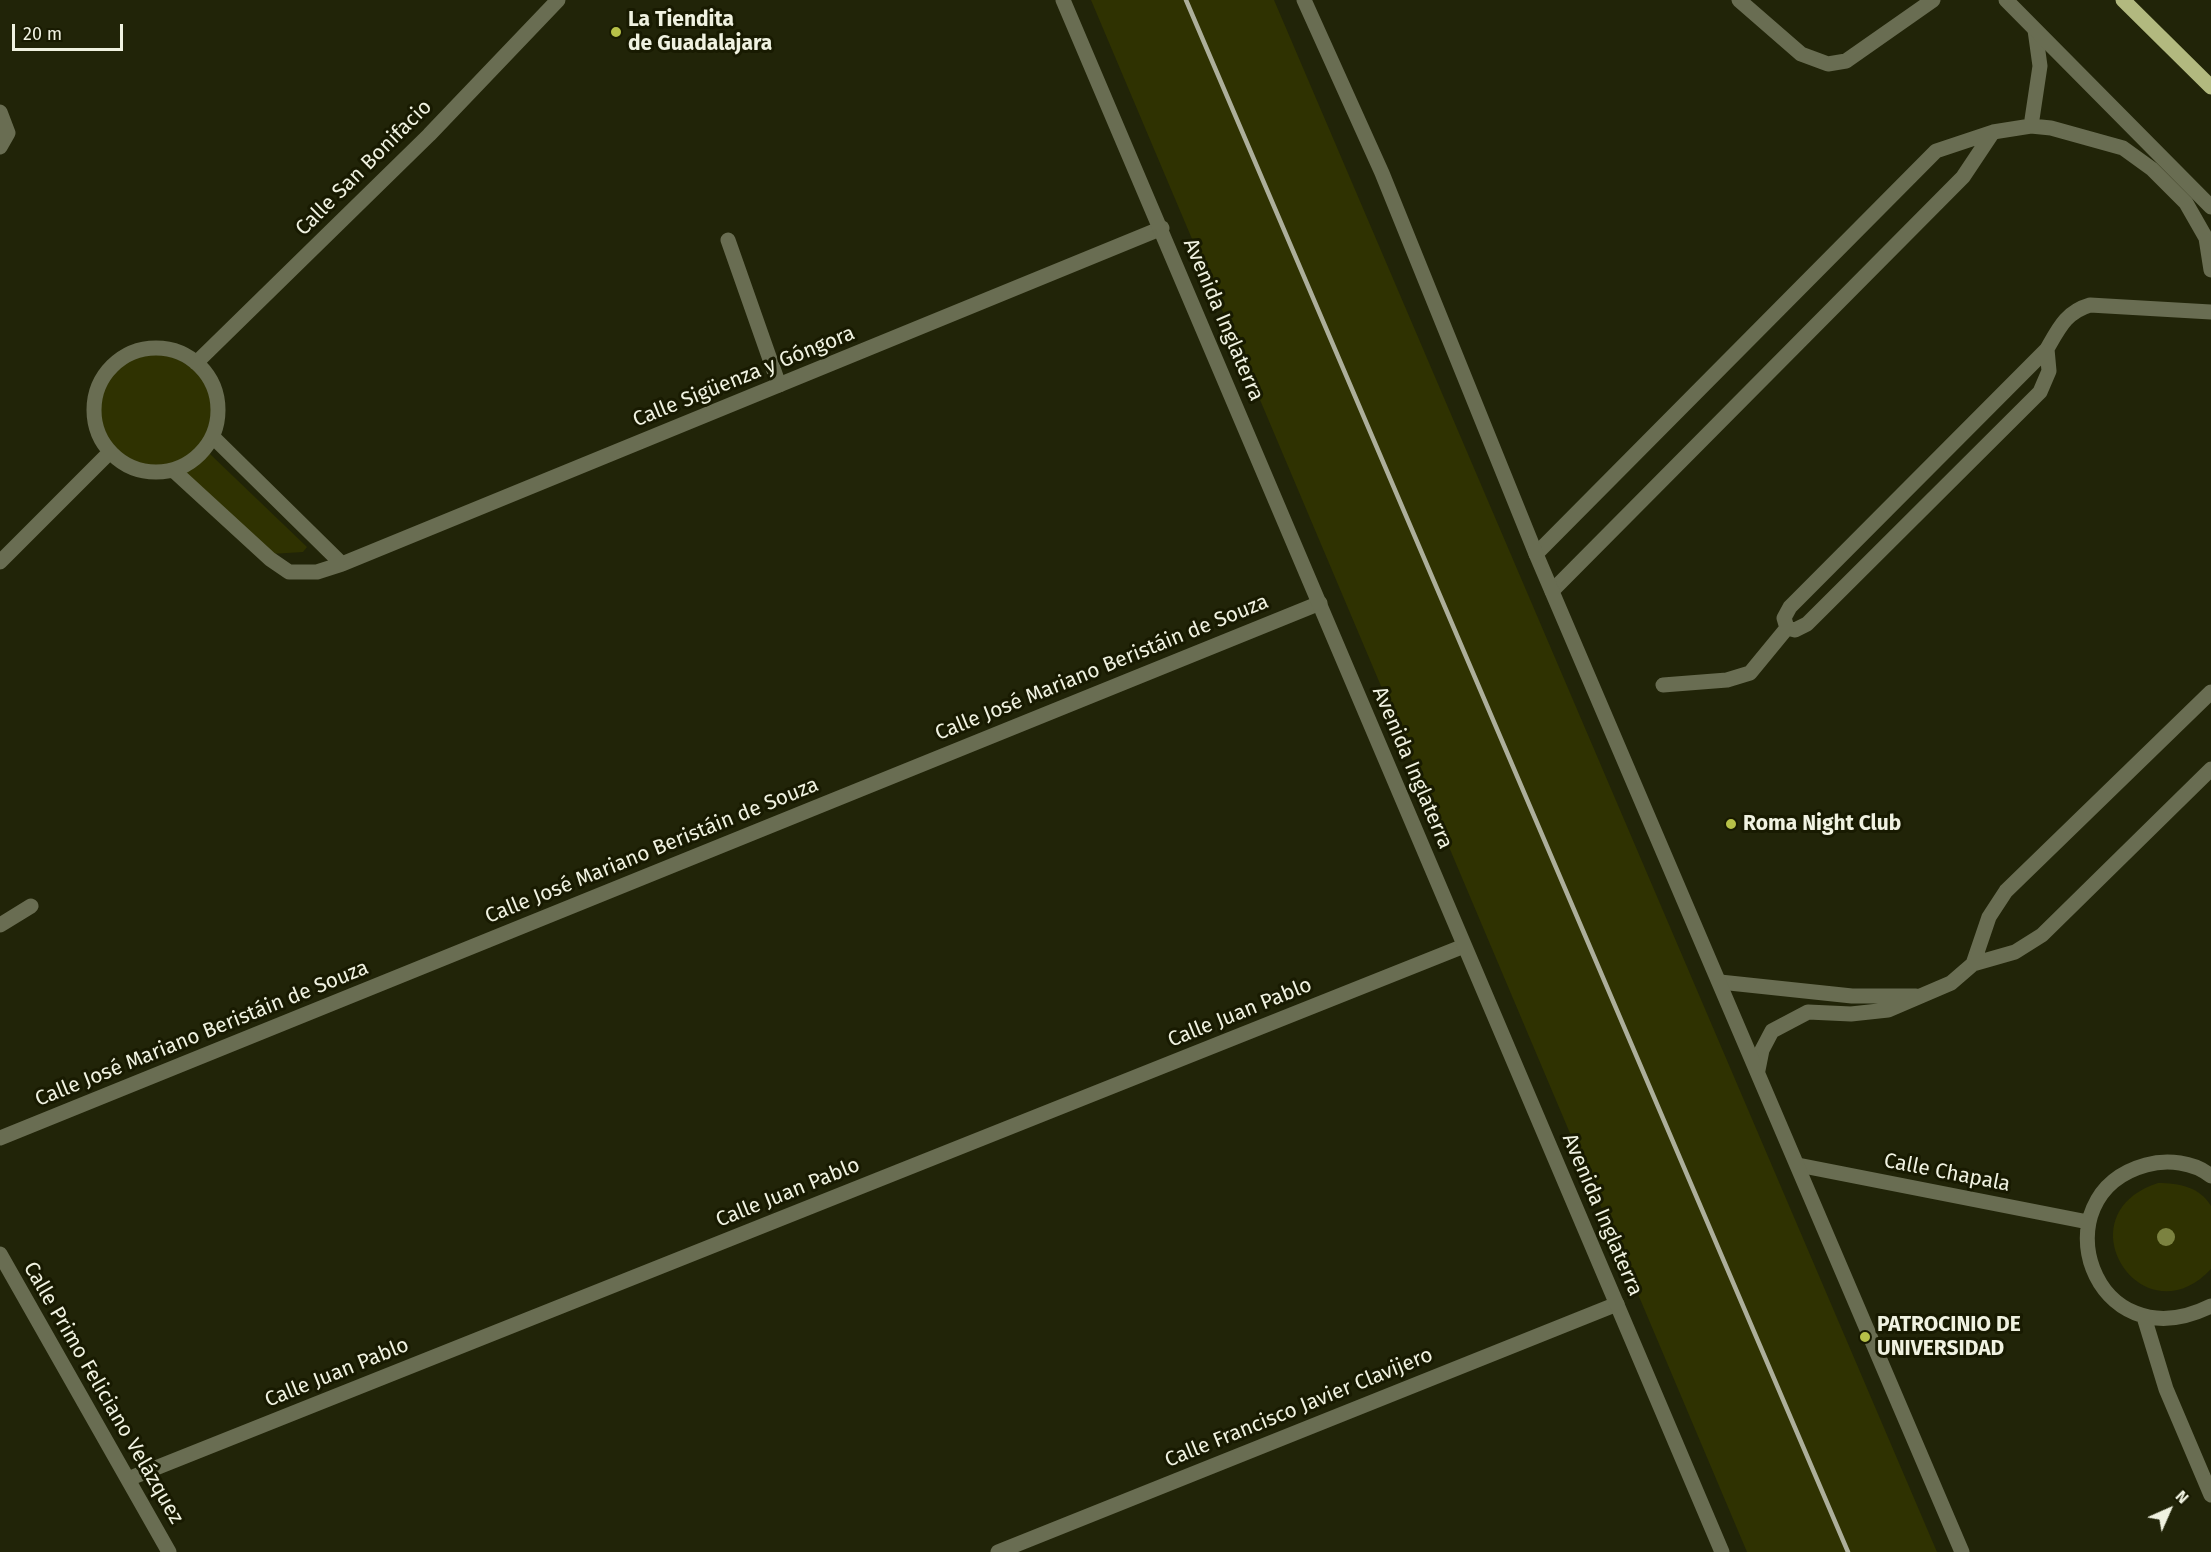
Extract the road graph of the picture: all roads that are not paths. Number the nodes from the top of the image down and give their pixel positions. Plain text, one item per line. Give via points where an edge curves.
1 (558, 0) edge
2 (1063, 0) edge
3 (1304, 0) edge
4 (1739, 0) edge
5 (1933, 0) edge
6 (2006, 0) edge
7 (2123, 0) edge
8 (2035, 30) junction
9 (2211, 87) edge
10 (0, 112) edge
11 (2031, 126) junction
12 (1993, 132) junction
13 (4, 140) edge
14 (2211, 207) edge
15 (1162, 228) junction
16 (728, 240) dead end
17 (2211, 270) edge
18 (2211, 312) edge
19 (2047, 349) junction
20 (196, 363) junction
21 (779, 385) junction
22 (213, 437) junction
23 (110, 452) junction
24 (173, 470) junction
25 (1536, 554) junction
26 (0, 562) edge
27 (342, 564) junction
28 (1552, 591) junction
29 (1320, 603) junction
30 (1787, 628) junction
31 (1663, 685) dead end
32 (2211, 692) edge
33 (2211, 769) edge
34 (31, 906) dead end
35 (0, 925) edge
36 (1464, 945) junction
37 (1974, 964) junction
38 (1720, 982) junction
39 (1925, 996) junction
40 (1758, 1070) junction
41 (0, 1138) edge
42 (1798, 1165) junction
43 (2211, 1176) edge
44 (2088, 1222) junction
45 (0, 1254) edge
46 (1617, 1304) junction
47 (2211, 1306) edge
48 (2144, 1317) junction
49 (128, 1479) junction
50 (2211, 1495) edge
51 (169, 1552) edge
52 (998, 1552) edge
53 (1722, 1552) edge
54 (1962, 1552) edge

1 - 20 street, Calle San Bonifacio via 429,135
2 - 15 street, Avenida Inglaterra
3 - 25 street via 1382,172
4 - 5 street via 1801,54 1828,64 1846,61
6 - 8 street
7 - 9 main road
8 - 11 street via 2040,66
8 - 14 street
10 - 13 street
11 - 12 street
11 - 17 street via 2123,148 2152,169 2186,203 2206,238
12 - 25 street via 1936,151
12 - 28 street via 1963,177
15 - 21 street, Calle Sigüenza y Góngora
15 - 29 street, Avenida Inglaterra
16 - 21 street
18 - 19 street via 2090,305 2076,309 2066,318
19 - 30 street via 1790,607 1784,618
19 - 30 street via 2049,371 2040,392 1807,624 1796,630
20 - 22 street via 210,378 217,396 218,417
20 - 23 street via 178,352 158,348 137,351 119,360 96,393 94,414 99,435
21 - 27 street, Calle Sigüenza y Góngora
22 - 24 street via 190,463
22 - 27 street
23 - 24 street via 140,470
23 - 26 street
24 - 27 street, Calle Sigüenza y Góngora via 270,560 289,572 317,572
25 - 28 street
28 - 38 street
29 - 36 street, Avenida Inglaterra
29 - 41 street, Calle José Mariano Beristáin de Souza
30 - 31 street via 1750,673 1727,680
32 - 37 street via 2006,891 1989,917
33 - 37 street via 2042,935 2015,952
34 - 35 street
36 - 46 street, Avenida Inglaterra
36 - 49 street, Calle Juan Pablo
37 - 39 street via 1951,983
38 - 39 street via 1852,996
38 - 40 street
39 - 40 street via 1888,1010 1851,1014 1808,1012 1772,1030
40 - 42 street
42 - 44 street, Calle Chapala
42 - 54 street
43 - 44 street via 2183,1163 2158,1161 2134,1168 2114,1180 2098,1200
44 - 48 street via 2087,1246 2092,1269 2104,1290 2122,1306
45 - 49 street, Calle Primo Feliciano Velázquez
46 - 52 street, Calle Francisco Javier Clavijero
46 - 53 street, Avenida Inglaterra
47 - 48 street via 2190,1316 2167,1320
48 - 50 street via 2166,1389
49 - 51 street, Calle Primo Feliciano Velázquez

